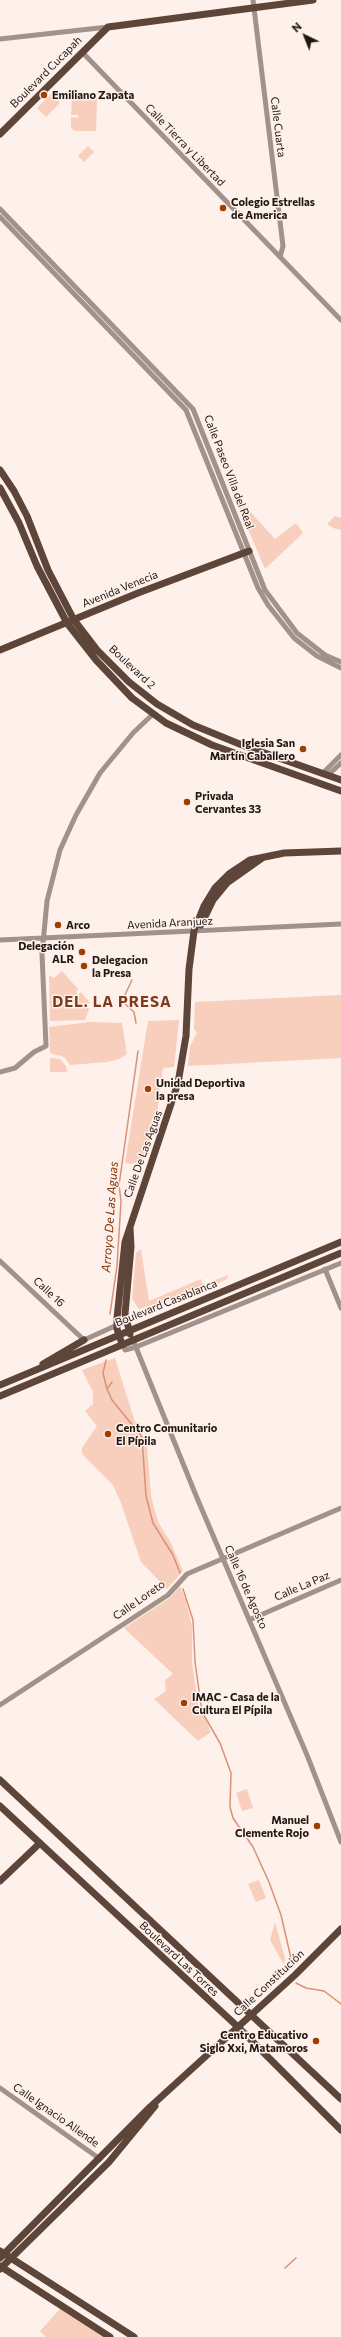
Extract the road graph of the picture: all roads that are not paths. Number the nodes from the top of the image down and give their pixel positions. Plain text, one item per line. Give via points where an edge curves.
1 (313, 0) edge
2 (253, 4) edge
3 (108, 27) junction
4 (0, 39) edge
5 (82, 52) junction
6 (0, 134) edge
7 (0, 209) edge
8 (0, 217) edge
9 (280, 256) junction
10 (341, 320) edge
11 (0, 470) edge
12 (0, 488) edge
13 (247, 552) junction
14 (70, 621) junction
15 (0, 650) edge
16 (341, 662) edge
17 (341, 668) edge
18 (153, 714) junction
19 (341, 755) edge
20 (341, 763) edge
21 (326, 774) junction
22 (341, 780) edge
23 (341, 791) edge
24 (341, 851) edge
25 (341, 924) edge
26 (195, 934) junction
27 (43, 939) junction
28 (0, 940) edge
29 (0, 1072) edge
30 (130, 1227) junction
31 (341, 1242) edge
32 (341, 1253) edge
33 (0, 1261) edge
34 (341, 1263) edge
35 (325, 1269) junction
36 (341, 1308) edge
37 (126, 1321) junction
38 (117, 1324) junction
39 (129, 1331) junction
40 (118, 1335) junction
41 (84, 1340) junction
42 (133, 1340) junction
43 (122, 1344) junction
44 (136, 1347) junction
45 (32, 1371) junction
46 (0, 1385) edge
47 (0, 1396) edge
48 (341, 1508) edge
49 (223, 1559) junction
50 (341, 1580) edge
51 (249, 1620) junction
52 (0, 1705) edge
53 (0, 1781) edge
54 (0, 1806) edge
55 (341, 1842) edge
56 (40, 1843) junction
57 (0, 1881) edge
58 (341, 1928) edge
59 (251, 2015) junction
60 (238, 2027) junction
61 (0, 2088) edge
62 (341, 2099) edge
63 (157, 2102) junction
64 (341, 2130) edge
65 (100, 2158) junction
66 (2, 2254) edge
67 (13, 2258) junction
68 (1, 2267) edge
69 (110, 2337) edge
70 (134, 2337) edge

1 - 2 main road
2 - 3 main road
2 - 9 street, Calle Cuarta via 283,246
3 - 4 street
3 - 5 main road, Boulevard Cucapah
5 - 6 main road, Boulevard Cucapah
5 - 9 street, Calle Tierra y Libertad
7 - 13 street, Calle Paseo Villa del Real via 193,409
8 - 13 street, Calle Paseo Villa del Real via 186,410
9 - 10 street, Calle Tierra y Libertad
11 - 14 main road, Boulevard 2 via 27,516
12 - 14 main road, Boulevard 2
13 - 14 main road, Avenida Venecia
13 - 16 street, Calle Paseo Villa del Real via 262,585 288,624 314,647
13 - 17 street, Calle Paseo Villa del Real via 258,588 282,625 317,656
14 - 15 main road, Avenida Venecia
14 - 18 main road, Boulevard 2 via 87,651 117,684
14 - 21 main road, Boulevard 2 via 138,691 170,712 217,736
18 - 23 main road, Boulevard 2 via 212,745
18 - 27 street via 111,758 76,815 55,868 47,901
19 - 21 street
20 - 21 street
21 - 22 main road, Boulevard 2
24 - 26 main road, Calle De Las Aguas via 284,853 242,864 223,880 208,900
25 - 26 street, Avenida Aranjuez
26 - 27 street, Avenida Aranjuez
26 - 30 main road, Calle De Las Aguas via 189,969 182,1065 174,1102 139,1195
27 - 28 street, Avenida Aranjuez
27 - 29 street via 41,972 46,1046 34,1052 15,1068
30 - 37 main road, Calle De Las Aguas
30 - 38 main road, Calle De Las Aguas via 125,1242
31 - 39 main road, Boulevard Casablanca
32 - 42 main road, Boulevard Casablanca
33 - 41 street, Calle 16
34 - 35 street
35 - 36 street
35 - 44 street
37 - 38 street
37 - 39 main road, Calle De Las Aguas
38 - 40 main road, Calle De Las Aguas
38 - 41 street
39 - 40 main road, Boulevard Casablanca
39 - 42 main road, Calle De Las Aguas
40 - 43 main road, Calle De Las Aguas
40 - 45 main road, Boulevard Casablanca
41 - 45 main road
42 - 43 main road, Boulevard Casablanca
42 - 44 street, Calle 16 de Agosto
43 - 44 street via 125,1350
43 - 47 main road, Boulevard Casablanca
44 - 49 street, Calle 16 de Agosto
45 - 46 main road, Boulevard Casablanca
48 - 49 street, Calle Loreto
49 - 51 street, Calle 16 de Agosto
49 - 52 street, Calle Loreto via 184,1576 168,1595
50 - 51 street, Calle La Paz
51 - 55 street, Calle 16 de Agosto
53 - 59 main road, Boulevard Las Torres
54 - 56 main road, Boulevard Las Torres
56 - 57 main road
56 - 60 main road, Boulevard Las Torres
58 - 59 main road, Calle Constitución
59 - 60 main road, Calle Constitución
59 - 62 main road, Boulevard Las Torres
60 - 63 main road, Calle Constitución
60 - 64 main road, Boulevard Las Torres
61 - 65 street, Calle Ignacio Allende
63 - 65 main road, Calle Constitución
63 - 67 main road, Calle Constitución via 150,2115 109,2162
65 - 66 main road, Calle Constitución
66 - 67 main road
67 - 68 main road, Calle Constitución
67 - 70 main road
68 - 69 main road

